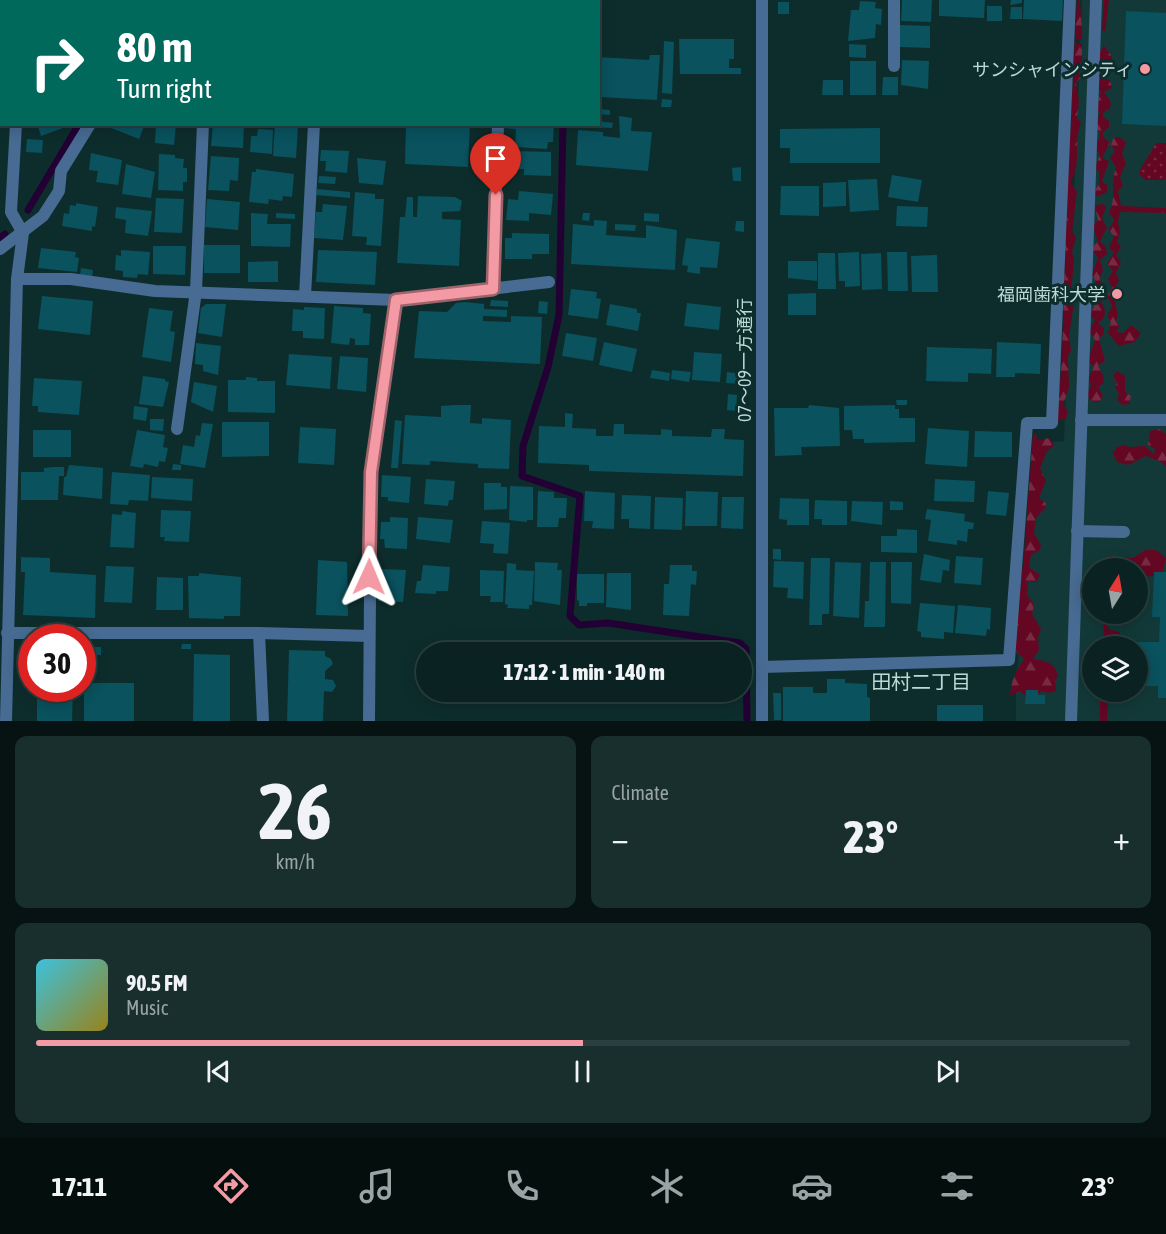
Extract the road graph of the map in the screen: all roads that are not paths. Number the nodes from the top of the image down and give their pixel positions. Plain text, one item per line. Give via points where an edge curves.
1 (762, 0) edge
2 (894, 0) edge
3 (1070, 0) edge
4 (1096, 0) edge
5 (894, 66) dead end
6 (16, 126) edge
7 (89, 126) edge
8 (203, 126) edge
9 (314, 126) edge
10 (498, 126) edge
11 (6, 210) edge
12 (23, 233) junction
13 (0, 249) edge
14 (17, 279) junction
15 (549, 282) dead end
16 (493, 289) junction
17 (196, 291) junction
18 (305, 296) junction
19 (396, 300) junction
20 (1082, 420) junction
21 (1166, 420) edge
22 (177, 429) dead end
23 (1077, 531) junction
24 (1124, 532) dead end
25 (4, 540) edge
26 (7, 633) junction
27 (259, 633) junction
28 (369, 636) junction
29 (3, 653) edge
30 (762, 667) junction
31 (6, 721) edge
32 (262, 721) edge
33 (369, 721) edge
34 (762, 721) edge
35 (1071, 721) edge

1 - 30 street, 07～09一方通行
2 - 5 street
3 - 30 street via 1052,423 1027,423 1009,660
4 - 20 street
6 - 11 street
7 - 12 street via 61,171 59,191 43,216
8 - 17 street
9 - 18 street
10 - 16 street
11 - 12 street
12 - 13 street
12 - 14 street
14 - 17 street via 71,279 155,291
14 - 25 street
15 - 16 street
16 - 19 street
17 - 18 street
17 - 22 street
18 - 19 street
19 - 28 street via 371,472
20 - 21 street
20 - 23 street
23 - 24 street
23 - 35 street
25 - 26 street
26 - 27 street
26 - 29 street
27 - 28 street
27 - 32 street
28 - 33 street
29 - 31 street
30 - 34 street, 07～09一方通行

